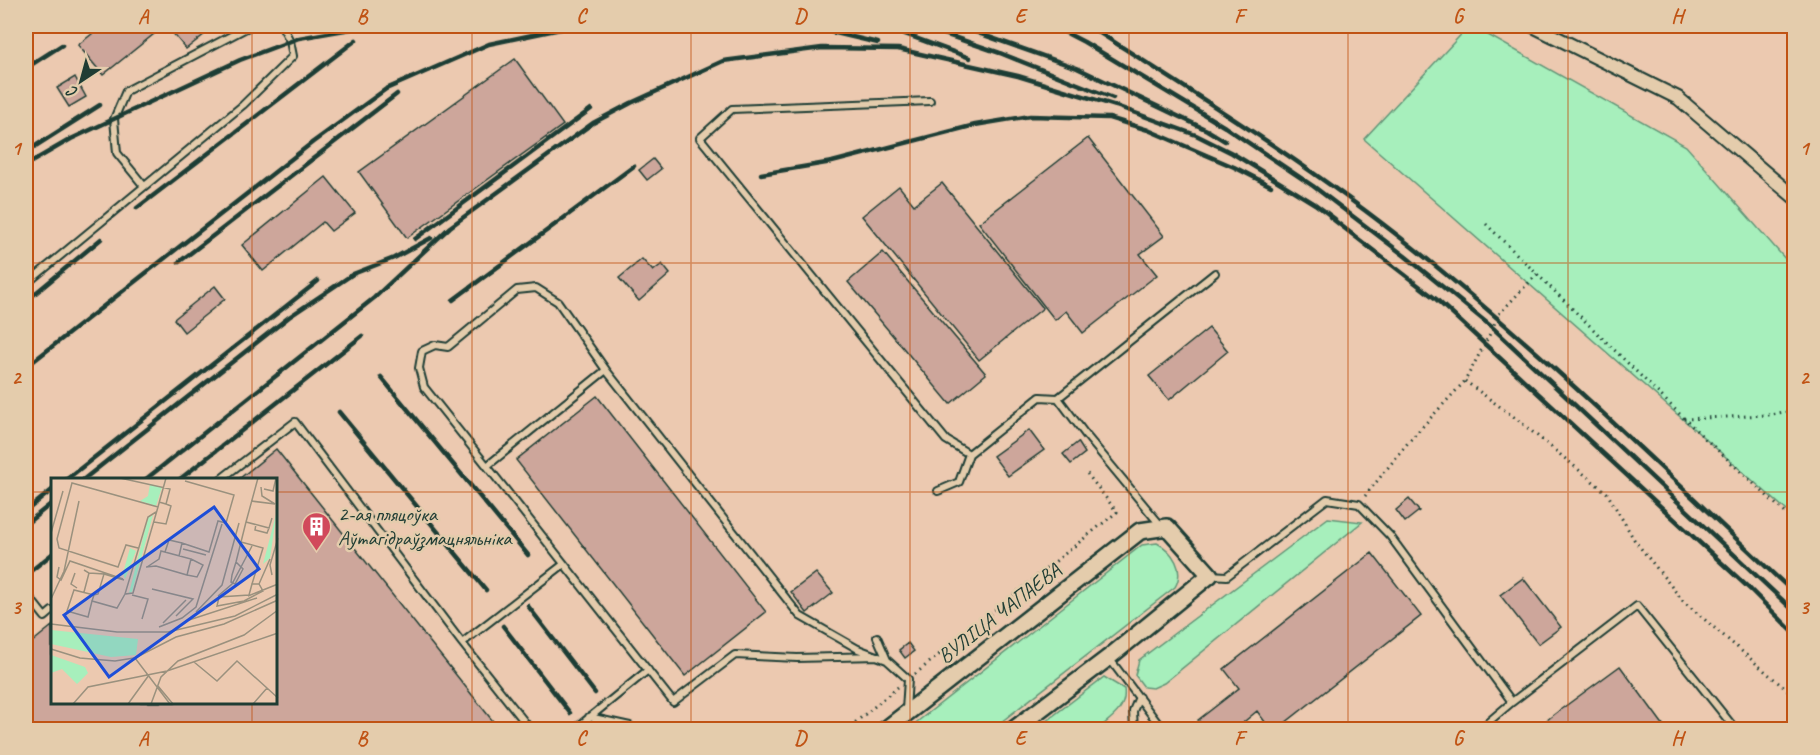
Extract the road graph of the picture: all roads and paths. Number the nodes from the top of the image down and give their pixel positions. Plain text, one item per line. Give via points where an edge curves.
1 (250, 26) edge
2 (282, 26) edge
3 (1533, 26) edge
4 (930, 101) dead end
5 (144, 186) junction
6 (1794, 197) edge
7 (1486, 224) dead end
8 (1215, 273) dead end
9 (1536, 274) junction
10 (26, 284) edge
11 (606, 370) junction
12 (1465, 381) junction
13 (1058, 398) junction
14 (1794, 410) edge
15 (1684, 419) junction
16 (969, 454) junction
17 (488, 466) junction
18 (1085, 471) dead end
19 (223, 478) edge
20 (938, 491) dead end
21 (1359, 504) junction
22 (1794, 521) edge
23 (1162, 528) junction
24 (564, 564) junction
25 (1210, 575) junction
26 (26, 593) edge
27 (51, 612) edge
28 (877, 637) dead end
29 (462, 643) junction
30 (877, 656) junction
31 (1108, 658) junction
32 (886, 660) junction
33 (648, 670) junction
34 (908, 680) junction
35 (1794, 696) edge
36 (1139, 697) junction
37 (1512, 702) junction
38 (906, 713) junction
39 (589, 717) junction
40 (531, 729) edge
41 (574, 729) edge
42 (633, 729) edge
43 (846, 729) edge
44 (885, 729) edge
45 (1013, 729) edge
46 (1134, 729) edge
47 (1163, 729) edge
48 (1420, 729) edge
49 (1429, 729) edge
50 (1479, 729) edge
51 (1736, 729) edge

1 - 5 lane via 126,91 114,119 117,153
2 - 5 lane via 293,56 243,105
3 - 6 street via 1678,98
4 - 16 lane via 732,109 700,138 946,440
5 - 10 lane
7 - 9 path
8 - 13 lane
9 - 12 path via 1497,316
9 - 15 path
11 - 17 lane
11 - 17 lane via 558,302 536,288 518,290 448,347 435,345 422,351 418,368 424,387
11 - 30 lane via 800,616
12 - 21 path via 1411,439
12 - 35 path via 1607,494 1635,541 1683,601
13 - 16 lane via 1040,397
13 - 23 lane
14 - 15 path
15 - 22 path
16 - 20 lane via 959,482
17 - 24 lane
18 - 34 path via 1117,512
19 - 29 lane via 295,422
21 - 25 lane via 1327,499 1227,576
21 - 37 lane via 1390,536
23 - 25 street via 1167,527
23 - 38 street, ВУЛІЦА ЧАПАЕВА via 1140,531
24 - 29 lane
24 - 33 lane
25 - 31 street
26 - 27 lane via 45,617
28 - 32 lane
29 - 40 lane
30 - 32 lane
30 - 33 lane via 735,655 674,702
31 - 36 lane
31 - 45 street
32 - 34 lane
33 - 39 lane
34 - 38 lane
34 - 43 path
36 - 46 lane via 1132,711
36 - 47 lane
37 - 50 lane
37 - 51 lane via 1636,606
38 - 44 street, ВУЛІЦА ЧАПАЕВА
39 - 41 lane
39 - 42 lane
48 - 49 lane

